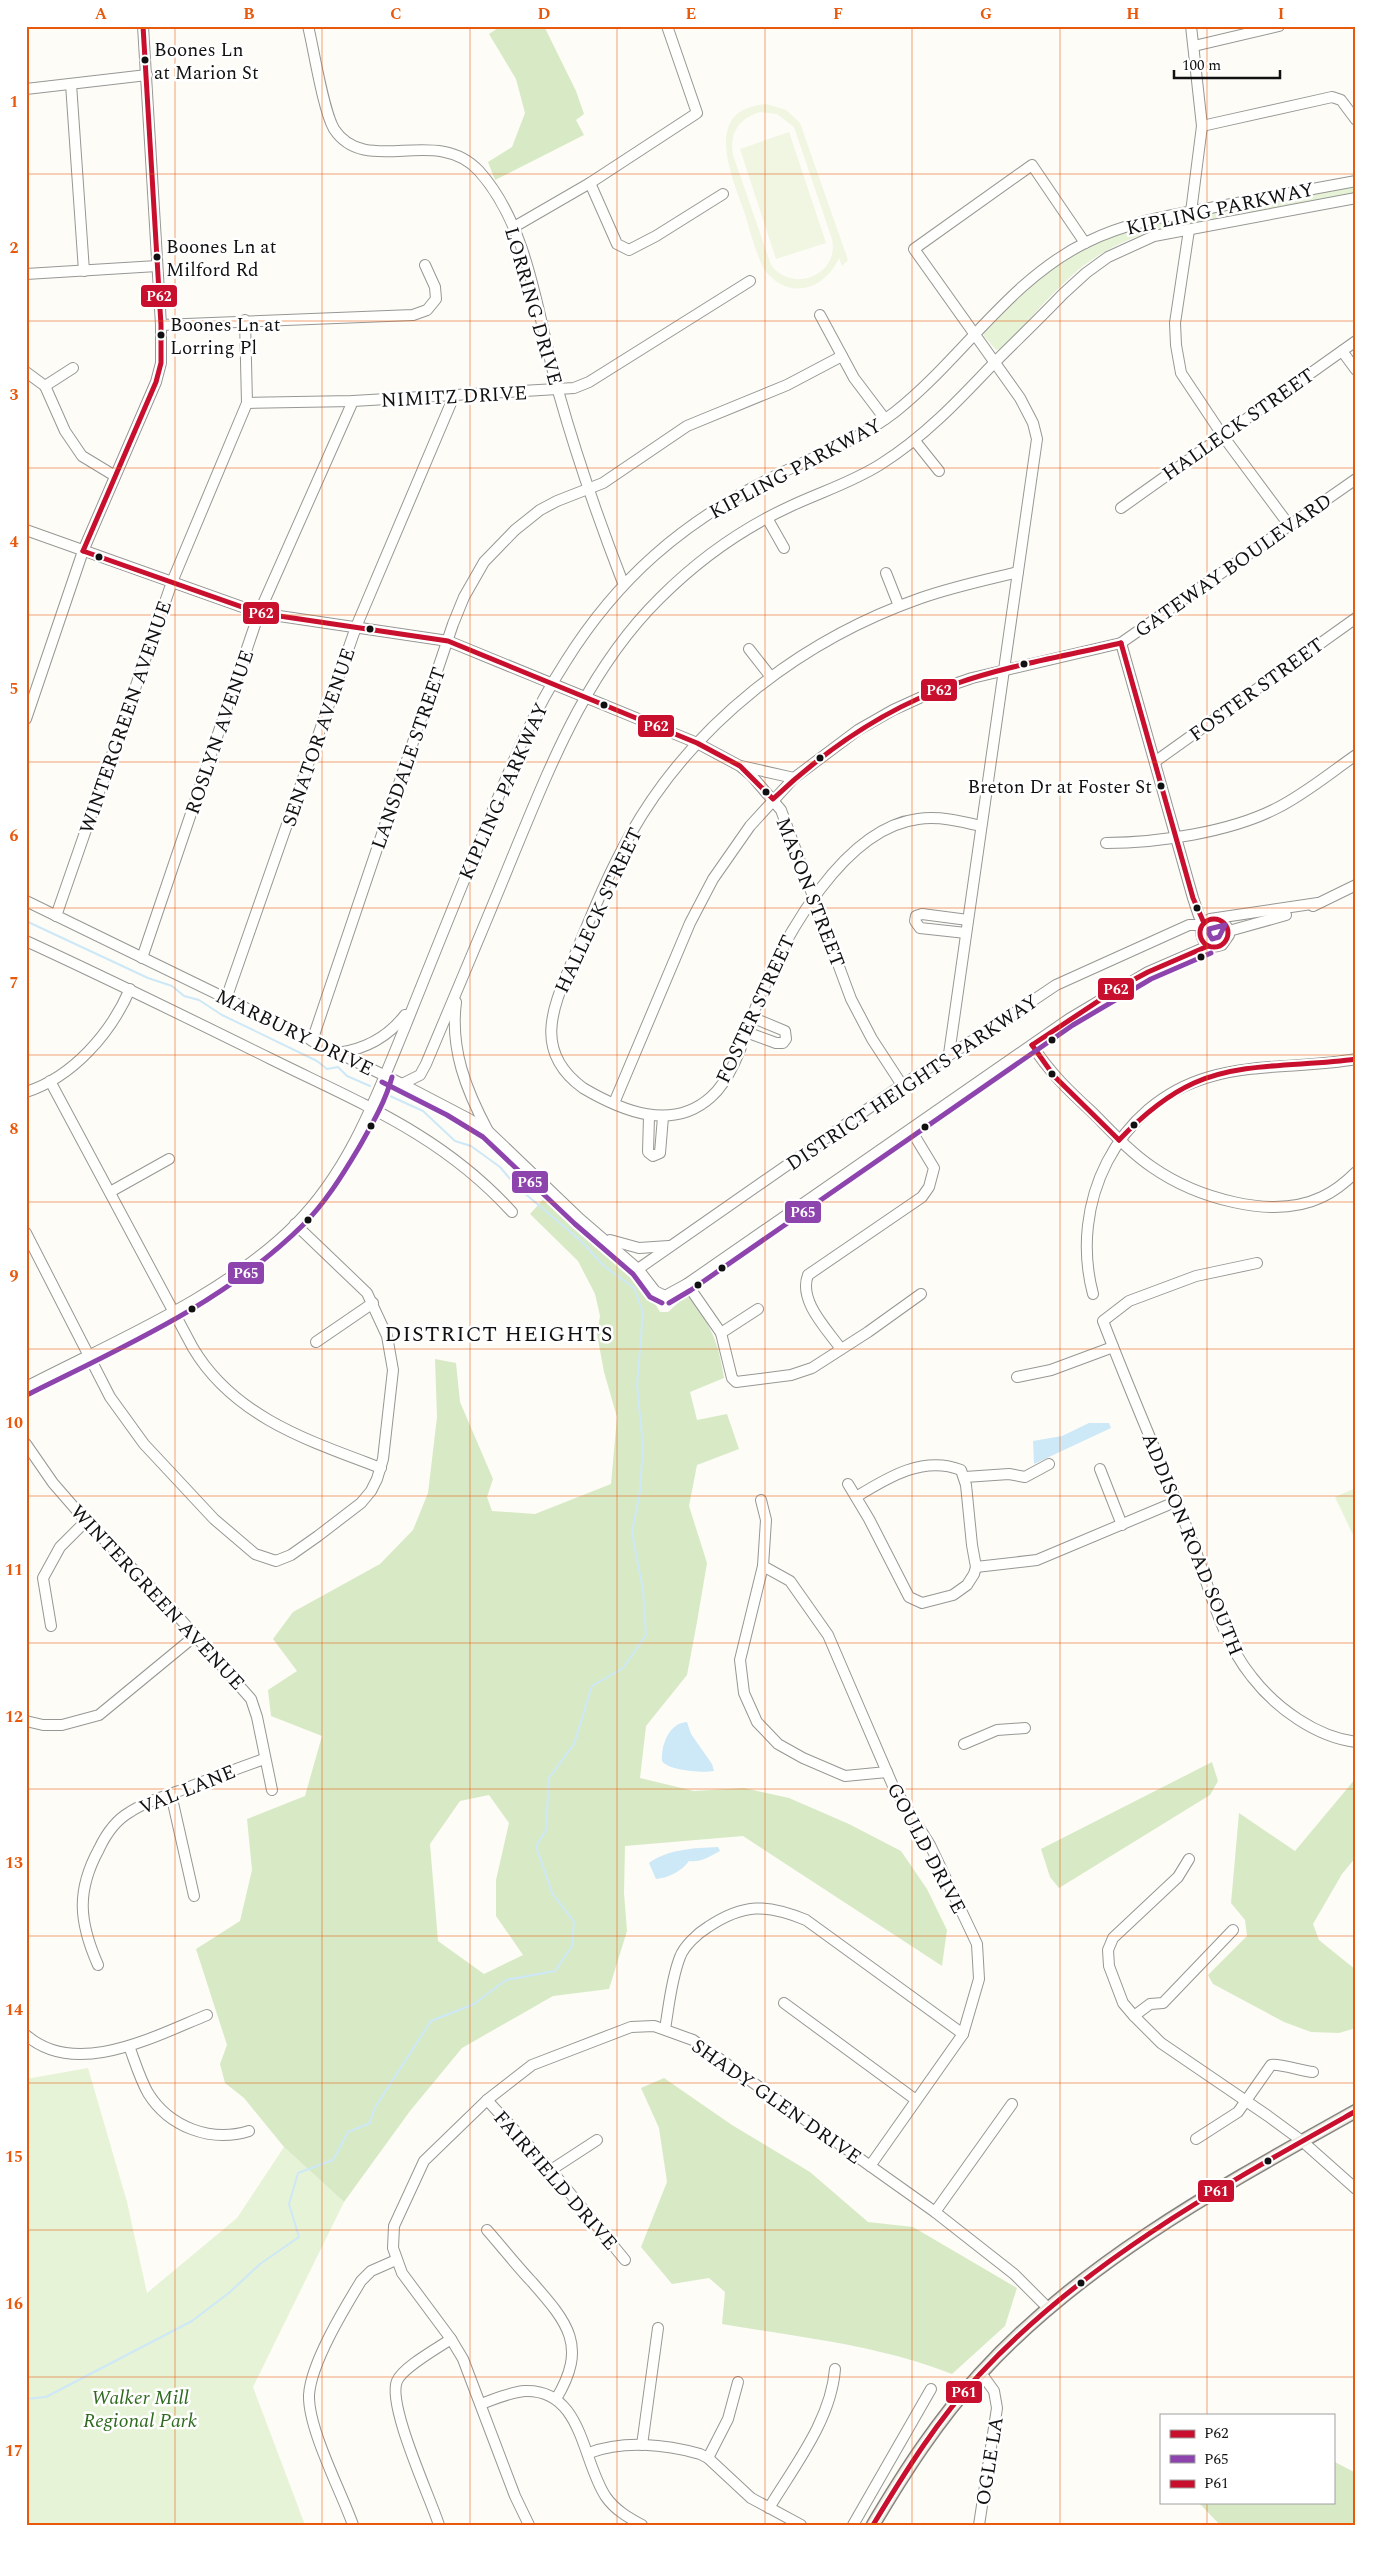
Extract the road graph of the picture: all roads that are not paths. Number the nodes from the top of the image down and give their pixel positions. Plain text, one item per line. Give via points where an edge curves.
1 (143, 26) edge
2 (308, 26) edge
3 (667, 26) edge
4 (1192, 26) edge
5 (1279, 26) edge
6 (1194, 46) junction
7 (147, 75) junction
8 (71, 84) junction
9 (26, 89) edge
10 (1356, 120) edge
11 (1202, 126) junction
12 (1356, 181) edge
13 (590, 183) junction
14 (722, 194) dead end
15 (1356, 198) edge
16 (1191, 212) junction
17 (514, 226) junction
18 (1189, 230) junction
19 (1085, 242) junction
20 (425, 265) dead end
21 (158, 266) junction
22 (84, 271) junction
23 (26, 274) edge
24 (750, 281) dead end
25 (820, 314) dead end
26 (245, 320) junction
27 (161, 325) junction
28 (974, 334) junction
29 (1356, 341) edge
30 (1342, 351) junction
31 (842, 356) junction
32 (995, 363) junction
33 (73, 368) dead end
34 (1356, 370) edge
35 (26, 372) edge
36 (45, 386) junction
37 (558, 390) junction
38 (454, 396) junction
39 (353, 401) junction
40 (247, 403) junction
41 (885, 419) junction
42 (1223, 436) junction
43 (915, 441) junction
44 (939, 471) dead end
45 (115, 476) junction
46 (1356, 478) edge
47 (588, 490) junction
48 (1121, 508) dead end
49 (767, 518) junction
50 (1289, 525) junction
51 (26, 530) edge
52 (784, 548) dead end
53 (83, 550) junction
54 (1018, 572) junction
55 (886, 573) dead end
56 (172, 582) junction
57 (623, 584) junction
58 (899, 606) junction
59 (259, 613) junction
60 (1356, 618) edge
61 (356, 627) junction
62 (448, 641) junction
63 (1121, 643) junction
64 (749, 649) dead end
65 (1004, 671) junction
66 (771, 677) junction
67 (552, 683) junction
68 (584, 698) junction
69 (26, 719) edge
70 (697, 744) junction
71 (1356, 755) edge
72 (1156, 761) junction
73 (740, 766) junction
74 (794, 778) junction
75 (773, 799) junction
76 (981, 826) junction
77 (1176, 837) junction
78 (1106, 843) dead end
79 (1356, 885) edge
80 (814, 897) junction
81 (26, 901) edge
82 (1318, 904) junction
83 (56, 916) junction
84 (1218, 919) junction
85 (968, 920) junction
86 (1203, 924) junction
87 (1229, 930) junction
88 (966, 933) junction
89 (26, 941) edge
90 (1208, 946) junction
91 (142, 958) junction
92 (130, 989) junction
93 (457, 992) junction
94 (226, 1000) junction
95 (414, 1005) junction
96 (751, 1017) junction
97 (746, 1032) junction
98 (312, 1041) junction
99 (1032, 1045) junction
100 (338, 1053) junction
101 (949, 1054) junction
102 (1356, 1059) edge
103 (385, 1075) junction
104 (50, 1081) junction
105 (402, 1084) junction
106 (902, 1084) junction
107 (26, 1092) edge
108 (614, 1103) junction
109 (372, 1107) junction
110 (649, 1117) junction
111 (664, 1117) junction
112 (912, 1130) junction
113 (488, 1132) junction
114 (1119, 1140) junction
115 (169, 1159) dead end
116 (1356, 1172) edge
117 (110, 1192) junction
118 (512, 1212) dead end
119 (295, 1224) junction
120 (592, 1228) junction
121 (26, 1233) edge
122 (673, 1245) junction
123 (1257, 1263) dead end
124 (638, 1269) junction
125 (687, 1284) junction
126 (921, 1294) dead end
127 (1093, 1294) dead end
128 (665, 1296) joint
129 (373, 1303) junction
130 (758, 1309) dead end
131 (174, 1310) junction
132 (721, 1333) junction
133 (316, 1342) dead end
134 (1113, 1347) junction
135 (841, 1349) junction
136 (90, 1354) junction
137 (1017, 1376) dead end
138 (26, 1387) edge
139 (26, 1444) edge
140 (1048, 1464) dead end
141 (381, 1468) junction
142 (1100, 1469) dead end
143 (965, 1477) junction
144 (848, 1484) dead end
145 (856, 1497) junction
146 (761, 1500) dead end
147 (1176, 1502) junction
148 (86, 1521) junction
149 (1122, 1525) junction
150 (763, 1566) junction
151 (976, 1567) junction
152 (51, 1626) dead end
153 (195, 1636) junction
154 (27, 1723) edge
155 (1025, 1728) dead end
156 (1356, 1742) edge
157 (964, 1744) dead end
158 (264, 1759) junction
159 (887, 1772) junction
160 (272, 1790) dead end
161 (171, 1794) junction
162 (1190, 1858) dead end
163 (194, 1896) dead end
164 (1233, 1930) dead end
165 (98, 1965) dead end
166 (784, 2003) dead end
167 (207, 2015) dead end
168 (1134, 2016) junction
169 (666, 2029) junction
170 (963, 2034) junction
171 (26, 2035) edge
172 (129, 2046) junction
173 (1313, 2072) dead end
174 (487, 2100) junction
175 (916, 2100) junction
176 (1246, 2101) junction
177 (1012, 2104) dead end
178 (1356, 2111) edge
179 (249, 2131) dead end
180 (1196, 2139) dead end
181 (597, 2140) dead end
182 (1302, 2141) junction
183 (870, 2166) junction
184 (551, 2170) junction
185 (1356, 2189) edge
186 (935, 2212) junction
187 (487, 2230) dead end
188 (396, 2260) junction
189 (625, 2260) dead end
190 (1049, 2309) junction
191 (658, 2328) dead end
192 (452, 2339) junction
193 (835, 2370) dead end
194 (981, 2373) junction
195 (738, 2382) dead end
196 (931, 2389) dead end
197 (556, 2399) junction
198 (481, 2404) junction
199 (642, 2445) junction
200 (589, 2454) junction
201 (708, 2458) junction
202 (769, 2508) junction
203 (353, 2525) edge
204 (439, 2525) edge
205 (529, 2525) edge
206 (642, 2525) edge
207 (801, 2525) edge
208 (852, 2525) edge
209 (873, 2525) edge
210 (979, 2525) edge

1 - 7 street
2 - 17 street, LORRING DRIVE via 335,131 367,151 428,149 460,156 484,177
3 - 13 street via 697,113
4 - 6 street
5 - 6 street
6 - 11 street
7 - 8 street
7 - 21 street
8 - 9 street
8 - 22 street
10 - 11 street via 1343,102 1332,97
11 - 16 street
12 - 16 street, KIPLING PARKWAY
13 - 14 street via 616,244 629,250
13 - 17 street
15 - 18 street, KIPLING PARKWAY
16 - 19 street, KIPLING PARKWAY via 1137,223
17 - 37 street, LORRING DRIVE
18 - 32 street, KIPLING PARKWAY via 1137,242 1099,263 1063,294
18 - 42 street via 1175,323 1176,344 1183,378
19 - 28 street, KIPLING PARKWAY via 1031,280
19 - 28 street via 1032,166 914,249
20 - 26 street via 436,295 433,304 421,314
21 - 22 street
21 - 27 street
22 - 23 street
24 - 37 street, NIMITZ DRIVE via 589,382
25 - 31 street
26 - 27 street
26 - 40 street, WINTERGREEN AVENUE
27 - 45 street via 160,369
28 - 32 street
28 - 41 street, KIPLING PARKWAY via 925,385
29 - 30 street, HALLECK STREET
30 - 34 street
30 - 42 street, HALLECK STREET
31 - 41 street
31 - 47 street, LANSDALE STREET via 787,385 687,426 604,483
32 - 43 street, KIPLING PARKWAY
32 - 54 street via 1029,414 1037,438
33 - 36 street
35 - 36 street
36 - 45 street via 65,431 82,456
37 - 38 street, NIMITZ DRIVE
37 - 47 street, LORRING DRIVE
38 - 39 street, NIMITZ DRIVE
38 - 61 street, SENATOR AVENUE
39 - 40 street, NIMITZ DRIVE
39 - 59 street, ROSLYN AVENUE
40 - 56 street, WINTERGREEN AVENUE
41 - 57 street, KIPLING PARKWAY via 834,450 770,478 711,511 676,536
42 - 48 street, HALLECK STREET
42 - 50 street
43 - 44 street
43 - 49 street, KIPLING PARKWAY via 874,469
45 - 53 street
46 - 50 street, GATEWAY BOULEVARD
47 - 57 street, LORRING DRIVE
47 - 62 street, LANSDALE STREET via 540,510 495,549 464,597
49 - 52 street, KIPLING PARKWAY
49 - 68 street, KIPLING PARKWAY via 726,544 660,598 630,631
50 - 63 street, GATEWAY BOULEVARD
51 - 53 street, MASON STREET
53 - 56 street, MASON STREET
53 - 69 street
54 - 58 street, HALLECK STREET via 949,589
54 - 65 street
55 - 58 street
56 - 59 street, MASON STREET
56 - 83 street, WINTERGREEN AVENUE
57 - 67 street, KIPLING PARKWAY via 587,628
58 - 66 street, HALLECK STREET via 840,632
59 - 61 street, MASON STREET
59 - 91 street, ROSLYN AVENUE
60 - 72 street, FOSTER STREET
61 - 62 street, MASON STREET
61 - 94 street, SENATOR AVENUE
62 - 67 street, MASON STREET
62 - 98 street, LANSDALE STREET
63 - 65 street, GATEWAY BOULEVARD
63 - 72 street
64 - 66 street
65 - 74 street, GATEWAY BOULEVARD via 955,684 893,710 838,743
65 - 76 street
66 - 70 street, HALLECK STREET
67 - 68 street, MASON STREET
67 - 95 street, KIPLING PARKWAY via 520,746
68 - 70 street, MASON STREET
68 - 93 street, KIPLING PARKWAY via 555,754
70 - 73 street, MASON STREET
70 - 108 street, HALLECK STREET via 650,803 617,860 551,1018 553,1044 564,1070 582,1088
71 - 77 street via 1274,810 1243,822
72 - 77 street
73 - 74 street
73 - 75 street, MASON STREET
74 - 75 street, GATEWAY BOULEVARD
75 - 80 street, MASON STREET via 783,815
75 - 108 street, GATEWAY BOULEVARD via 729,854 701,901
76 - 80 street, FOSTER STREET via 934,818 897,824 848,858
76 - 85 street
77 - 78 street via 1141,843
77 - 86 street
79 - 82 street
80 - 96 street, FOSTER STREET via 780,952
80 - 106 street, MASON STREET via 857,1011
81 - 83 street, MARBURY DRIVE
82 - 84 street
82 - 87 street via 1300,912
83 - 91 street, MARBURY DRIVE
84 - 86 street
84 - 87 street
85 - 88 street
85 - 88 street via 922,914 916,916 915,922 920,928
86 - 90 street via 1201,936
86 - 101 street, DISTRICT HEIGHTS PARKWAY via 1188,925 1072,976
87 - 90 street via 1228,939 1222,945
88 - 101 street
89 - 92 street, MARBURY DRIVE
90 - 99 street, DISTRICT HEIGHTS PARKWAY via 1118,988
91 - 94 street, MARBURY DRIVE
92 - 104 street via 120,1011 97,1043
92 - 109 street, MARBURY DRIVE
93 - 105 street, KIPLING PARKWAY via 422,1072
93 - 113 street via 454,1023 458,1058 467,1088
94 - 98 street, MARBURY DRIVE
95 - 100 street via 383,1037 358,1049
95 - 103 street, KIPLING PARKWAY
96 - 97 street, FOSTER STREET
96 - 97 street via 785,1031 786,1039 783,1043 776,1043
97 - 111 street, FOSTER STREET via 725,1080 714,1095 693,1109
98 - 100 street, MARBURY DRIVE
99 - 112 street, DISTRICT HEIGHTS PARKWAY
99 - 114 street via 1047,1068
100 - 103 street, MARBURY DRIVE
101 - 106 street, DISTRICT HEIGHTS PARKWAY
102 - 114 street via 1208,1077 1186,1086 1151,1109
103 - 105 street, MARBURY DRIVE
103 - 109 street, KIPLING PARKWAY
104 - 107 street
104 - 117 street
105 - 113 street, MARBURY DRIVE via 451,1108
106 - 122 street, DISTRICT HEIGHTS PARKWAY
108 - 110 street, FOSTER STREET
109 - 118 street, MARBURY DRIVE via 453,1157
109 - 119 street, KIPLING PARKWAY via 336,1174
110 - 111 street, FOSTER STREET
110 - 111 street via 648,1152 653,1156 660,1153
112 - 125 street, DISTRICT HEIGHTS PARKWAY
112 - 135 street via 934,1168 923,1195 808,1275 804,1284 810,1302
113 - 120 street, MARBURY DRIVE
114 - 116 street via 1154,1169 1180,1182 1223,1200 1258,1206 1282,1206 1313,1200 1331,1192
114 - 127 street via 1098,1180 1089,1210 1086,1260
115 - 117 street
117 - 131 street
119 - 129 street via 364,1289
119 - 131 street, KIPLING PARKWAY via 245,1268
120 - 122 street, MARBURY DRIVE via 620,1245 648,1248
120 - 124 street, MARBURY DRIVE
121 - 136 street
122 - 124 street, DISTRICT HEIGHTS PARKWAY
123 - 134 street, ADDISON ROAD SOUTH via 1196,1276 1130,1302 1103,1322
124 - 128 street, MARBURY DRIVE via 655,1291
125 - 128 street, DISTRICT HEIGHTS PARKWAY
125 - 132 street
126 - 135 street
129 - 133 street
129 - 141 street via 389,1343 393,1370
130 - 132 street
131 - 136 street, KIPLING PARKWAY
131 - 141 street via 203,1366 222,1388 288,1430
132 - 135 street via 732,1378 736,1382 804,1371
134 - 137 street via 1051,1370
134 - 147 street, ADDISON ROAD SOUTH
136 - 138 street, KIPLING PARKWAY
136 - 141 street via 110,1397 161,1465 244,1546 266,1559 280,1560 291,1555 357,1506 371,1491
139 - 148 street, WINTERGREEN AVENUE via 53,1483
140 - 143 street via 1026,1477 1009,1474
142 - 149 street
143 - 145 street via 961,1470 953,1467 912,1468
143 - 151 street
144 - 145 street
145 - 151 street via 912,1600 924,1603 959,1592 970,1581
146 - 150 street via 766,1520
147 - 149 street
147 - 156 street, ADDISON ROAD SOUTH via 1228,1639 1251,1676 1272,1699 1299,1720
148 - 152 street via 60,1547 43,1578
148 - 153 street, WINTERGREEN AVENUE
149 - 151 street via 1037,1560
150 - 159 street, GOULD DRIVE via 790,1581 828,1635
150 - 159 street via 740,1660 744,1693 757,1722 778,1744 845,1776
153 - 154 street via 99,1715 62,1725
153 - 158 street, WINTERGREEN AVENUE via 251,1699
155 - 157 street via 997,1730
158 - 160 street, WINTERGREEN AVENUE
158 - 161 street, VAL LANE
159 - 170 street, GOULD DRIVE via 930,1845 977,1944 979,1979
161 - 163 street
161 - 165 street, VAL LANE via 140,1806 119,1820 108,1832 90,1867 83,1890 82,1913
162 - 168 street via 1178,1877 1108,1947 1109,1966 1123,2003
164 - 168 street via 1163,2003 1143,2007
166 - 175 street
167 - 172 street
168 - 176 street via 1161,2044
169 - 170 street via 680,1956 699,1933 728,1913 767,1908 806,1920
169 - 174 street, SHADY GLEN DRIVE via 631,2027 559,2054 524,2070
169 - 183 street, SHADY GLEN DRIVE via 693,2040
170 - 175 street, GOULD DRIVE
171 - 172 street via 42,2047 62,2054
172 - 179 street via 148,2093 165,2114 184,2126 206,2133 230,2135
173 - 176 street via 1273,2064
174 - 184 street, FAIRFIELD DRIVE
174 - 188 street, SHADY GLEN DRIVE via 429,2154 419,2169 394,2226 392,2240
175 - 183 street, GOULD DRIVE
176 - 180 street via 1232,2118
176 - 182 street
177 - 186 street
178 - 182 main road
181 - 184 street
182 - 185 street
182 - 190 main road via 1166,2223
183 - 186 street, SHADY GLEN DRIVE
184 - 189 street, FAIRFIELD DRIVE
186 - 190 street, SHADY GLEN DRIVE via 1014,2274
187 - 197 street via 566,2325 571,2341 571,2368
188 - 192 street, SHADY GLEN DRIVE via 404,2277
188 - 203 street via 371,2271 361,2281 314,2372 309,2394 318,2436
190 - 194 main road
191 - 199 street
192 - 198 street, SHADY GLEN DRIVE
192 - 204 street via 401,2375 395,2389 401,2422
193 - 202 street via 828,2406
194 - 209 main road via 920,2448
194 - 210 street, OGLE LA via 994,2391 997,2408
195 - 201 street via 728,2419
196 - 208 street
197 - 198 street via 526,2391
197 - 200 street via 568,2412
198 - 205 street, SHADY GLEN DRIVE
199 - 200 street
199 - 201 street via 684,2450
200 - 206 street via 598,2483 610,2502
201 - 202 street via 745,2494
202 - 207 street

